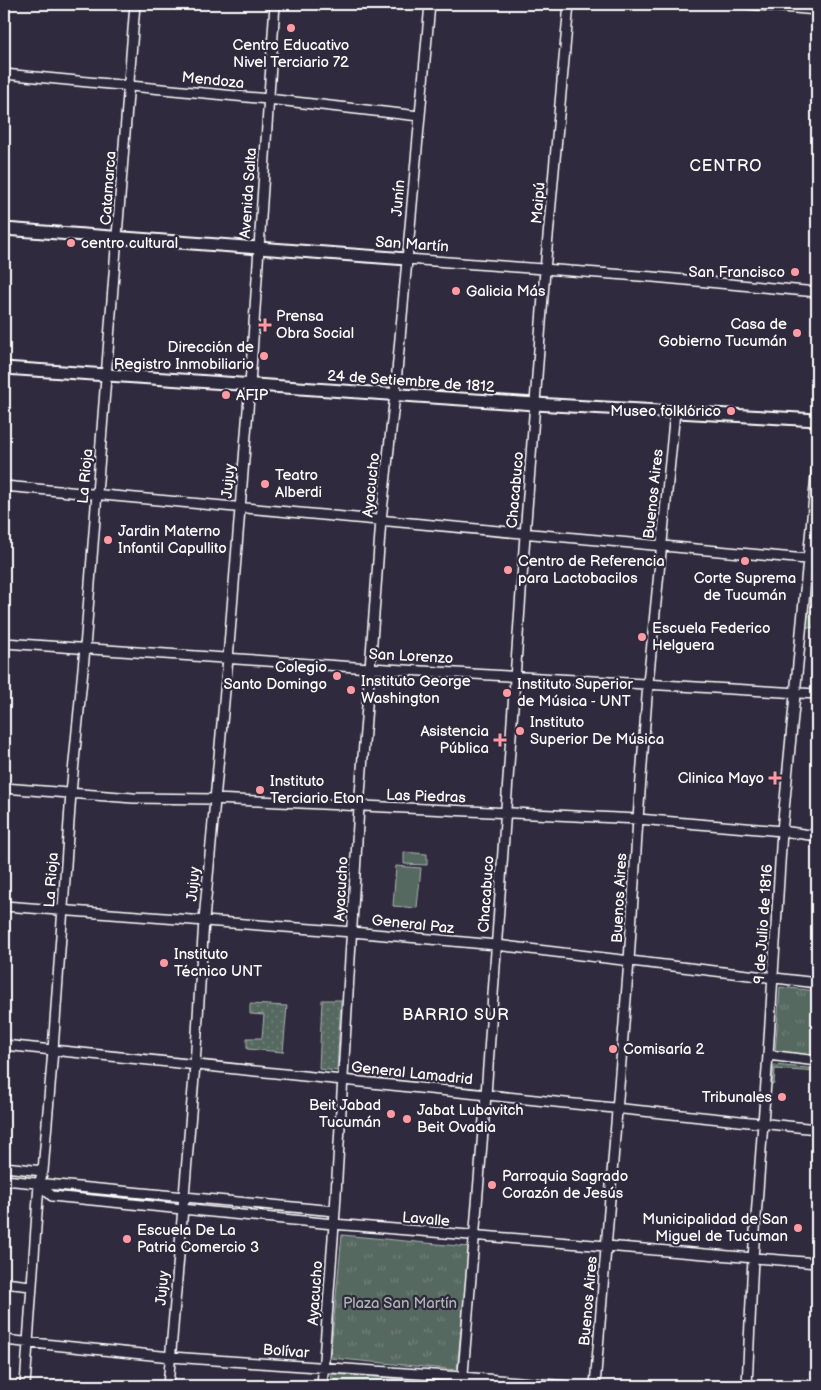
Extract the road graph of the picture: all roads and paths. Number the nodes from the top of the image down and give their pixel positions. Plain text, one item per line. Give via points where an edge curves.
1 (135, 4) edge
2 (275, 4) edge
3 (430, 4) edge
4 (569, 4) edge
5 (748, 4) edge
6 (817, 10) edge
7 (4, 74) edge
8 (128, 86) junction
9 (268, 100) junction
10 (419, 116) junction
11 (4, 229) edge
12 (118, 237) junction
13 (259, 247) junction
14 (407, 259) junction
15 (546, 270) junction
16 (817, 292) edge
17 (4, 368) edge
18 (107, 375) junction
19 (250, 385) junction
20 (395, 394) junction
21 (535, 404) junction
22 (675, 411) junction
23 (817, 420) edge
24 (817, 465) edge
25 (4, 486) edge
26 (97, 494) junction
27 (240, 506) junction
28 (381, 520) junction
29 (525, 535) junction
30 (661, 547) junction
31 (813, 560) edge
32 (4, 644) edge
33 (85, 648) junction
34 (228, 658) junction
35 (370, 668) junction
36 (514, 676) junction
37 (648, 683) junction
38 (795, 691) junction
39 (817, 694) edge
40 (4, 788) edge
41 (71, 793) junction
42 (214, 799) junction
43 (359, 807) junction
44 (506, 813) junction
45 (638, 819) junction
46 (782, 831) junction
47 (817, 836) edge
48 (4, 906) edge
49 (62, 910) junction
50 (204, 920) junction
51 (352, 932) junction
52 (496, 946) junction
53 (629, 961) junction
54 (773, 979) junction
55 (817, 984) edge
56 (4, 1045) edge
57 (53, 1050) junction
58 (768, 1055) junction
59 (817, 1061) edge
60 (195, 1065) junction
61 (343, 1080) junction
62 (486, 1095) junction
63 (618, 1108) junction
64 (763, 1124) junction
65 (817, 1129) edge
66 (4, 1166) edge
67 (43, 1171) junction
68 (4, 1180) edge
69 (39, 1184) junction
70 (184, 1197) junction
71 (182, 1210) junction
72 (335, 1211) junction
73 (334, 1224) junction
74 (474, 1237) junction
75 (607, 1248) junction
76 (753, 1258) junction
77 (817, 1263) edge
78 (4, 1283) edge
79 (31, 1286) junction
80 (4, 1340) edge
81 (28, 1342) junction
82 (171, 1357) junction
83 (324, 1367) junction
84 (462, 1382) edge
85 (25, 1386) edge
86 (168, 1386) edge
87 (322, 1386) edge
88 (567, 1386) edge
89 (595, 1386) edge
90 (747, 1386) edge

1 - 8 street, Catamarca
2 - 9 street, Avenida Salta
3 - 10 street, Junín
4 - 15 street, Maipú
5 - 6 street
7 - 8 street, Mendoza
8 - 9 street, Mendoza
8 - 12 street, Catamarca
9 - 10 street, Mendoza
9 - 13 street, Avenida Salta
10 - 14 street, Junín
11 - 12 main road, San Martín
12 - 13 main road, San Martín
12 - 18 street, Catamarca
13 - 14 main road, San Martín
13 - 19 street, Avenida Salta
14 - 15 street, San Martín
14 - 20 street, Junín
15 - 16 street, San Martín
15 - 21 street, Maipú
17 - 18 main road, 24 de Setiembre de 1812
18 - 19 main road, 24 de Setiembre de 1812
18 - 26 street, La Rioja
19 - 20 main road, 24 de Setiembre de 1812
19 - 27 street, Jujuy
20 - 21 main road, 24 de Setiembre de 1812
20 - 28 street, Ayacucho
21 - 22 main road, 24 de Setiembre de 1812
21 - 29 street, Chacabuco
22 - 23 main road, 24 de Setiembre de 1812
22 - 30 street, Buenos Aires
24 - 31 street, 9 de Julio de 1816
25 - 26 street
26 - 27 street
26 - 33 street, La Rioja
27 - 28 street
27 - 34 street, Jujuy
28 - 29 street
28 - 35 street, Ayacucho
29 - 30 street
29 - 36 street, Chacabuco
30 - 31 street
30 - 37 street, Buenos Aires
31 - 38 street, 9 de Julio de 1816
32 - 33 street, San Lorenzo
33 - 34 street, San Lorenzo
33 - 41 street, La Rioja
34 - 35 street, San Lorenzo
34 - 42 street, Jujuy
35 - 36 street, San Lorenzo
35 - 43 street, Ayacucho
36 - 37 street, San Lorenzo
36 - 44 street, Chacabuco
37 - 38 street, San Lorenzo
37 - 45 street, Buenos Aires
38 - 39 street, San Lorenzo
38 - 46 street, 9 de Julio de 1816
40 - 41 street, Las Piedras
41 - 42 street, Las Piedras
41 - 49 street, La Rioja
42 - 43 street, Las Piedras
42 - 50 street, Jujuy
43 - 44 street, Las Piedras
43 - 51 street, Ayacucho
44 - 45 street, Las Piedras
44 - 52 street, Chacabuco
45 - 46 street, Las Piedras
45 - 53 street, Buenos Aires
46 - 47 street, Las Piedras
46 - 54 street, 9 de Julio de 1816
48 - 49 street, General Paz
49 - 50 street, General Paz
49 - 57 street, La Rioja
50 - 51 street, General Paz
50 - 60 street, Jujuy
51 - 52 street, General Paz
51 - 61 street, Ayacucho
52 - 53 street, General Paz
52 - 62 street, Chacabuco
53 - 54 street, General Paz
53 - 63 street, Buenos Aires
54 - 55 street, General Paz
54 - 58 street, 9 de Julio de 1816
56 - 57 street, General Lamadrid
57 - 60 street, General Lamadrid
57 - 67 street, La Rioja
58 - 59 street
58 - 64 street, 9 de Julio de 1816
60 - 61 street, General Lamadrid
60 - 70 street, Jujuy
61 - 62 street, General Lamadrid
61 - 72 street, Ayacucho
62 - 63 street, General Lamadrid
62 - 74 street, Chacabuco
63 - 64 street, General Lamadrid
63 - 75 street, Buenos Aires
64 - 65 street, General Lamadrid
64 - 76 street, 9 de Julio de 1816
66 - 67 street
67 - 69 street, La Rioja
68 - 69 street, Lavalle
69 - 70 street, Lavalle
69 - 71 street, Lavalle via 52,1196
69 - 79 street, La Rioja
70 - 71 street, Jujuy
70 - 72 street, Lavalle
71 - 73 street, Lavalle
71 - 82 street, Jujuy
72 - 73 street, Ayacucho
73 - 74 street, Lavalle
73 - 83 street, Ayacucho
74 - 75 street, Lavalle
74 - 84 street, Chacabuco
75 - 76 street, Lavalle
75 - 89 street, Buenos Aires
76 - 77 street, Lavalle
76 - 90 street, 9 de Julio de 1816
78 - 79 street
79 - 81 street, La Rioja
80 - 81 street, Bolívar
81 - 82 street, Bolívar
81 - 85 street, La Rioja
82 - 83 street, Bolívar
82 - 86 street, Jujuy
83 - 84 street, Bolívar
83 - 87 street, Ayacucho
84 - 88 street, Bolívar

